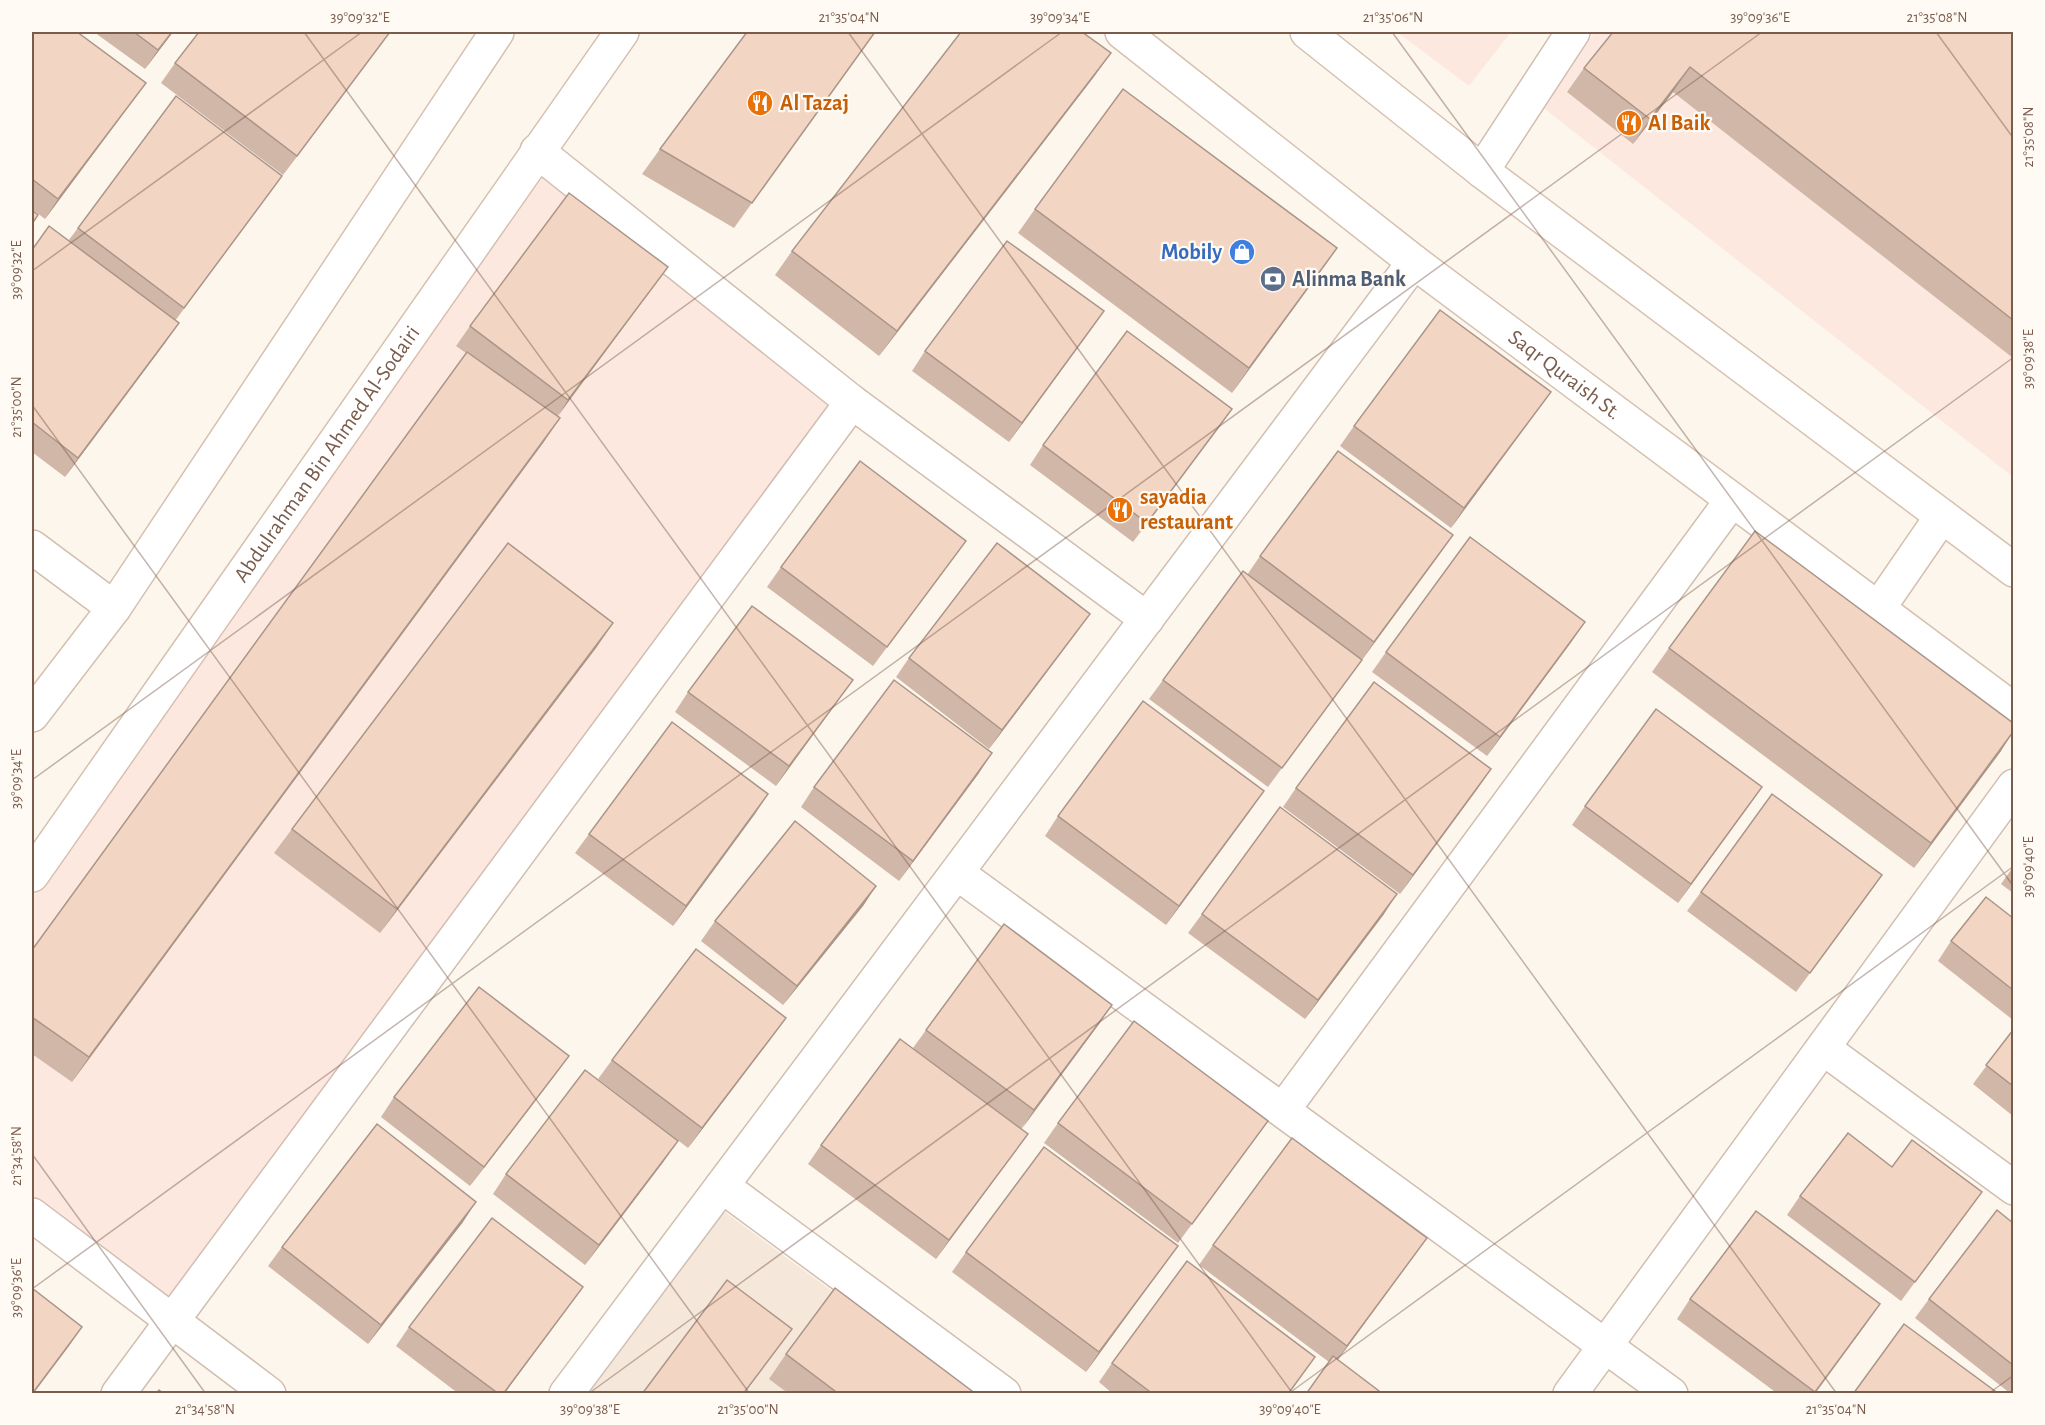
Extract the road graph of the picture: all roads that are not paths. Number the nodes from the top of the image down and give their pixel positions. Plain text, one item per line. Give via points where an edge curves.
1 (497, 32) edge
2 (622, 32) edge
3 (1122, 32) edge
4 (1307, 32) edge
5 (1573, 32) edge
6 (537, 151) junction
7 (1482, 171) junction
8 (1414, 262) junction
9 (852, 402) junction
10 (1732, 500) junction
11 (1942, 516) junction
12 (32, 547) edge
13 (2013, 570) edge
14 (114, 608) junction
15 (1878, 609) junction
16 (1147, 619) junction
17 (2013, 710) edge
18 (32, 715) edge
19 (2013, 786) edge
20 (957, 873) junction
21 (32, 875) edge
22 (1823, 1048) junction
23 (1283, 1110) junction
24 (722, 1186) junction
25 (2013, 1188) edge
26 (32, 1215) edge
27 (173, 1321) junction
28 (1605, 1345) junction
29 (118, 1394) edge
30 (269, 1394) edge
31 (566, 1394) edge
32 (1004, 1394) edge
33 (1570, 1394) edge
34 (1671, 1394) edge

1 - 14 street
2 - 6 street, Abdulrahman Bin Ahmed Al-Sodairi
3 - 8 street, Saqr Quraish St.
4 - 7 street
5 - 7 street
6 - 9 street
6 - 21 street, Abdulrahman Bin Ahmed Al-Sodairi
7 - 11 street
8 - 10 street, Saqr Quraish St.
8 - 16 street
9 - 16 street
9 - 27 street
10 - 15 street, Saqr Quraish St.
10 - 23 street
11 - 13 street
11 - 15 street
12 - 14 street
14 - 18 street
15 - 17 street, Saqr Quraish St.
16 - 20 street
19 - 22 street
20 - 23 street
20 - 24 street
22 - 25 street
22 - 28 street
23 - 28 street
24 - 31 street
24 - 32 street
26 - 27 street
27 - 29 street
27 - 30 street
28 - 33 street
28 - 34 street

